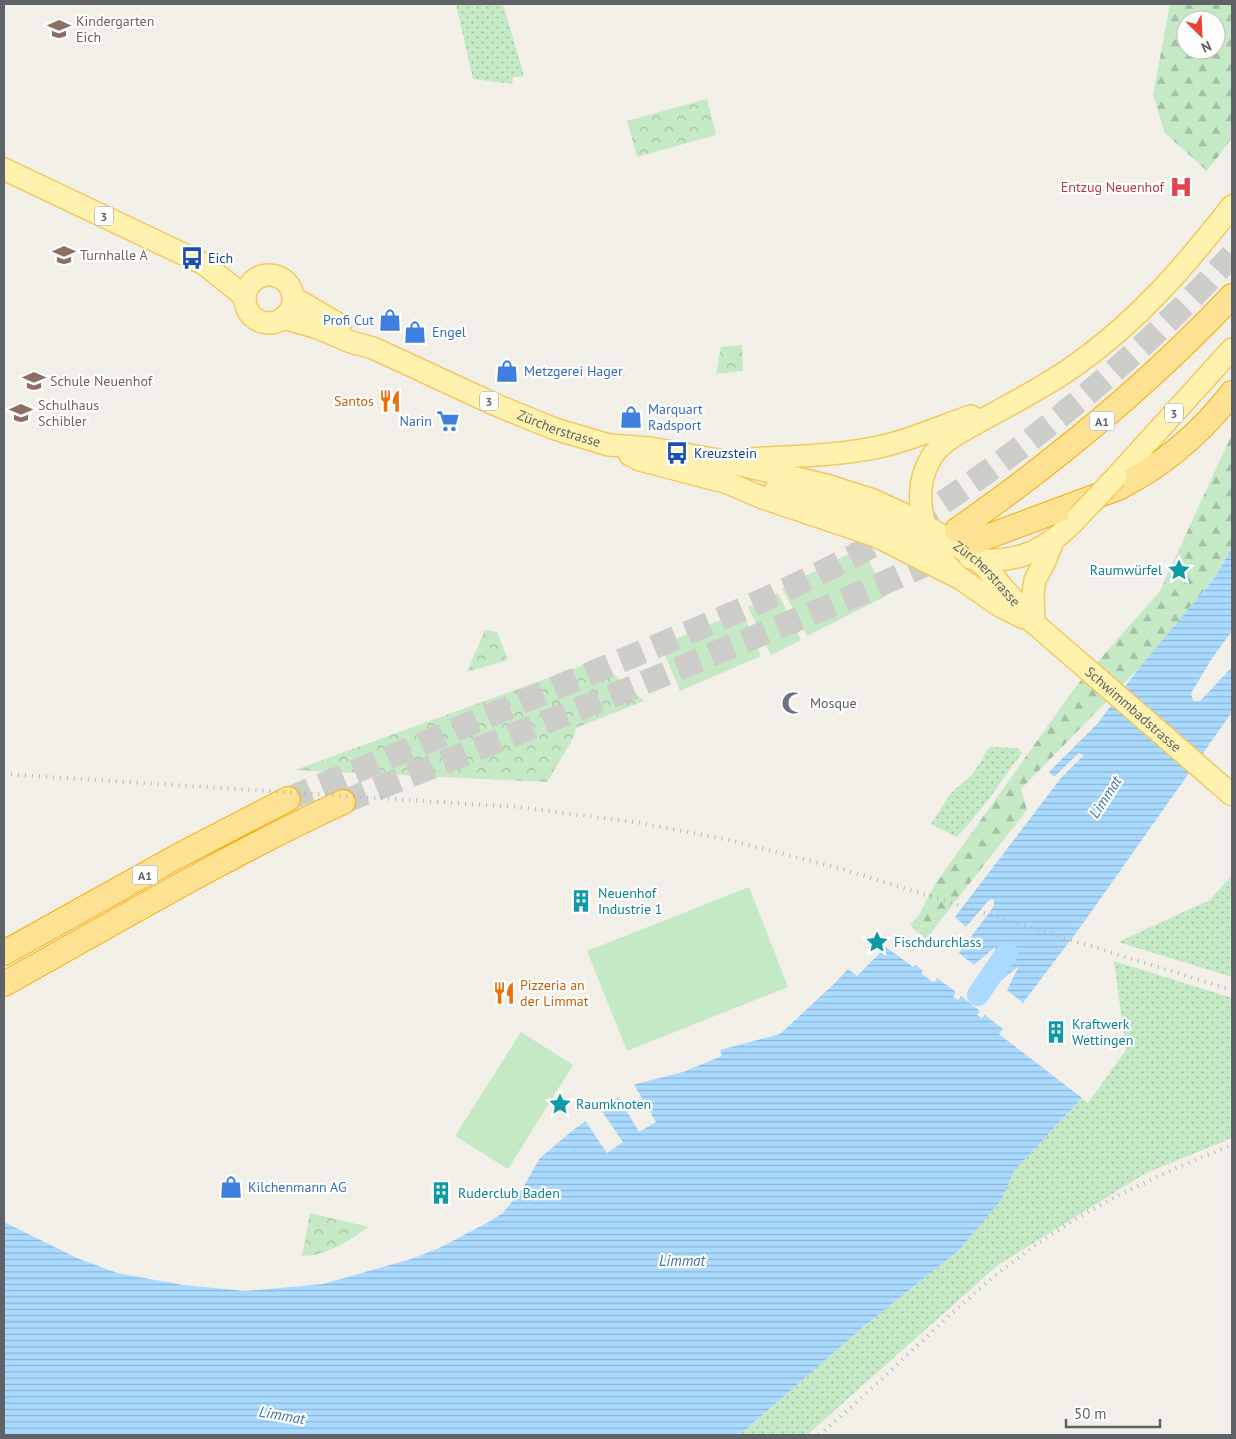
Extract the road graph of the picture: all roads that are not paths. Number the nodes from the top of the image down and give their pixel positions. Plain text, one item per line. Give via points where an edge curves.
1 (4, 169) edge
2 (1232, 206) edge
3 (204, 264) junction
4 (258, 277) junction
5 (1232, 296) edge
6 (245, 298) junction
7 (294, 298) junction
8 (283, 318) junction
9 (373, 348) junction
10 (1232, 349) edge
11 (1232, 393) edge
12 (1016, 401) junction
13 (609, 445) junction
14 (724, 461) junction
15 (728, 483) junction
16 (925, 524) junction
17 (1053, 541) junction
18 (969, 543) junction
19 (935, 546) junction
20 (961, 579) junction
21 (1034, 623) junction
22 (1232, 795) edge
23 (288, 799) tunnel mouth
24 (343, 802) tunnel mouth
25 (4, 953) edge
26 (4, 984) edge

1 - 3 main road, 3
2 - 12 main road, 3 via 1184,266 1134,318 1072,368
3 - 4 main road, 3
3 - 6 main road, 3
4 - 6 main road via 249,285
4 - 7 main road via 270,274 282,278 290,286
5 - 18 highway, A1 via 1172,357 1045,467
6 - 8 main road via 249,312 259,321 272,323
7 - 8 main road via 291,309
7 - 9 main road, Zürcherstrasse / 3 via 355,333
8 - 9 main road, Zürcherstrasse / 3
9 - 13 main road, Zürcherstrasse / 3 via 496,405 555,429
10 - 17 main road, 3, bridge
11 - 18 highway via 1188,442 1138,478
12 - 14 main road, 3 via 873,447 806,457
12 - 16 main road, 3 via 953,437 933,455 920,498
13 - 14 main road, Zürcherstrasse / 3 via 650,448
13 - 15 main road, Zürcherstrasse / 3 via 640,460
14 - 16 main road, Zürcherstrasse via 848,492
15 - 19 main road, Zürcherstrasse / 3 via 818,499 866,514
15 - 20 main road, Zürcherstrasse / 3 via 876,536
16 - 18 main road, Zürcherstrasse via 954,543
16 - 19 main road, 3
17 - 18 main road, 3 via 1012,559 996,560
17 - 21 main road via 1035,580
18 - 19 main road, 3 via 956,555
18 - 21 main road, Zürcherstrasse
19 - 20 main road, 3 via 947,566
20 - 21 main road, Zürcherstrasse / 3 via 1000,606
21 - 22 main road, Schwimmbadstrasse
23 - 25 highway, A1
24 - 26 highway, A1 via 234,856

